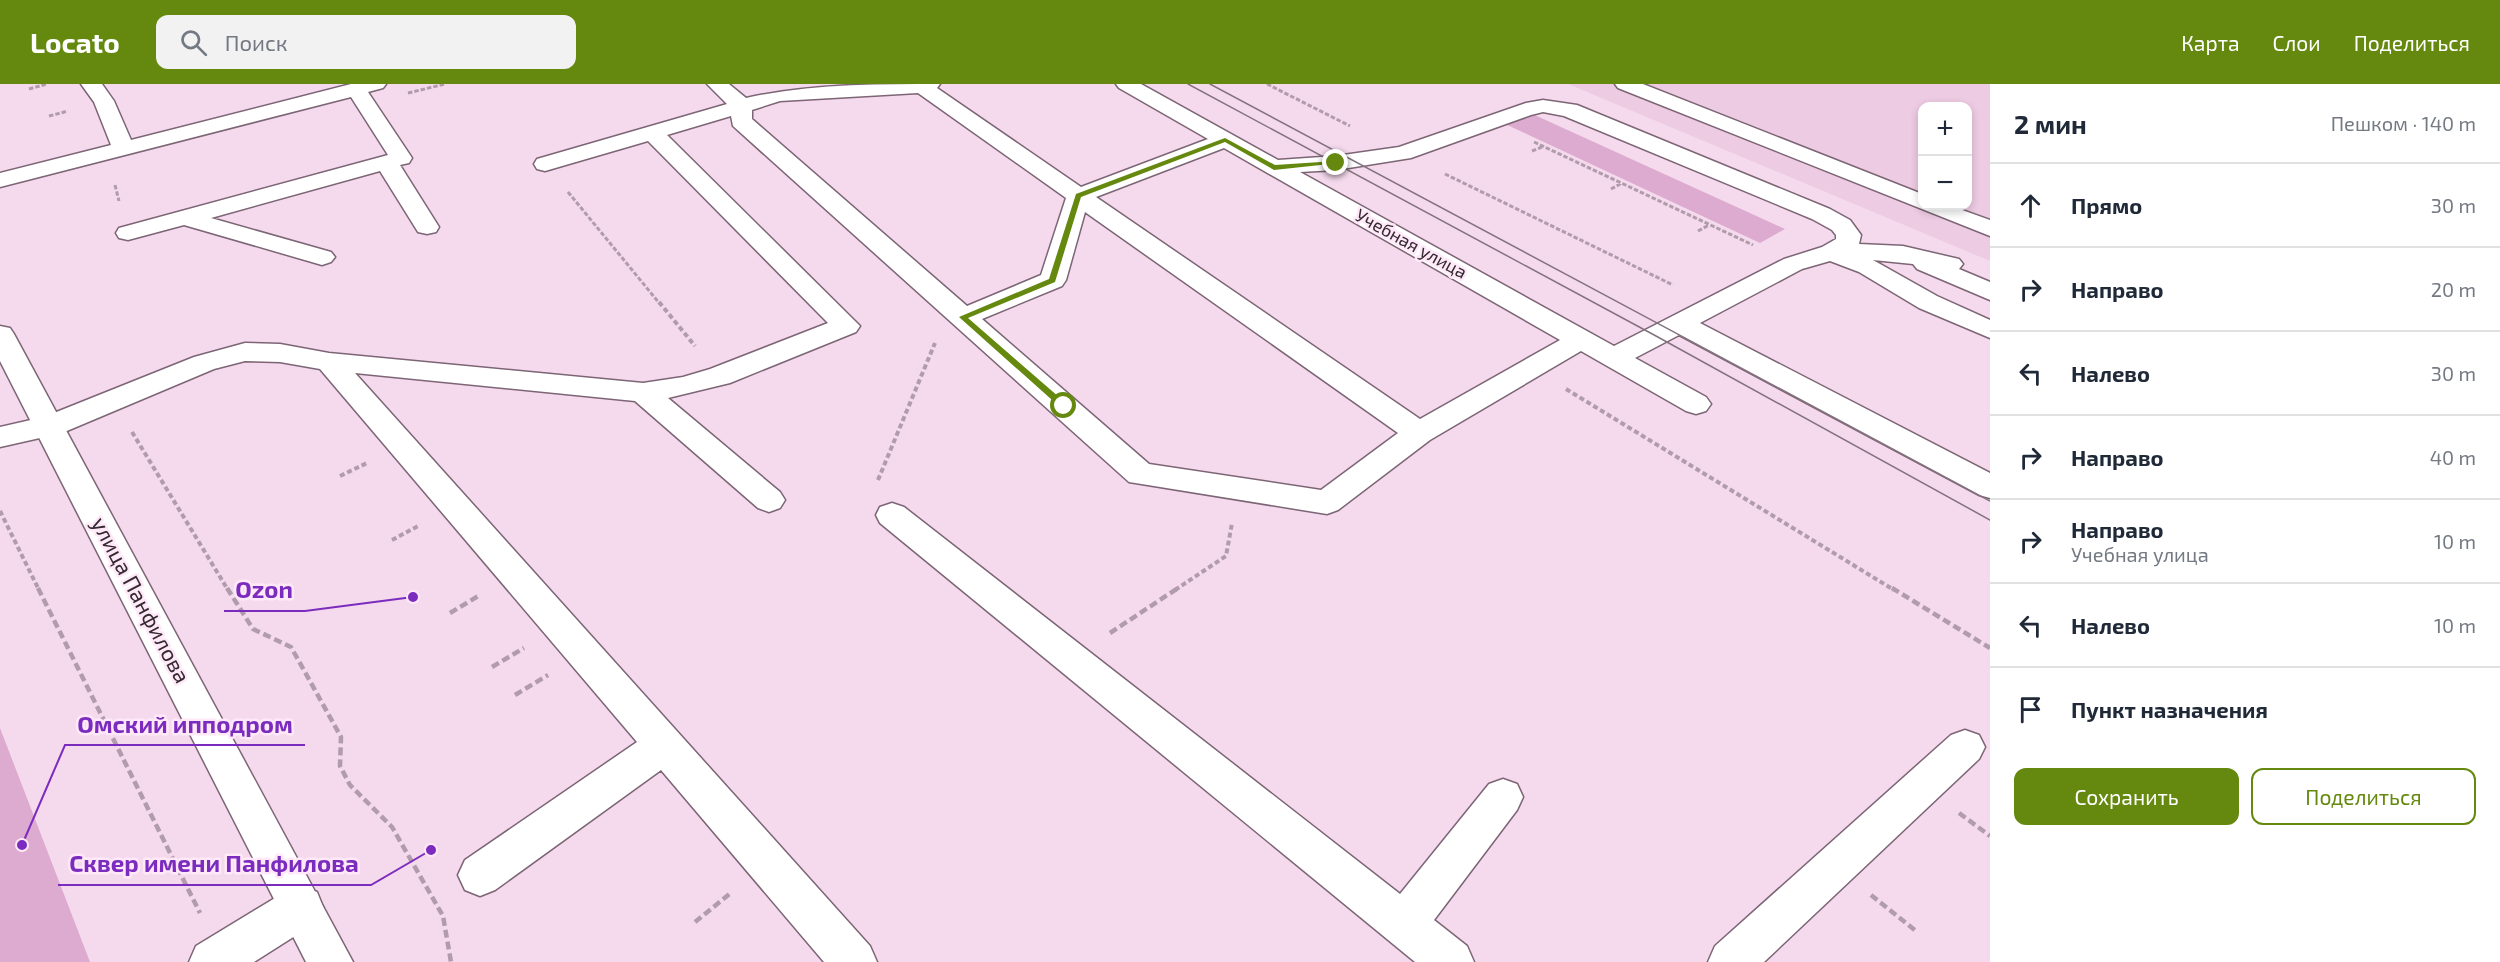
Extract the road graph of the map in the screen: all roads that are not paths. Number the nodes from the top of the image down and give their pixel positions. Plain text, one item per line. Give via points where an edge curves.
1 (91, 84) edge
2 (717, 84) edge
3 (1126, 84) edge
4 (1625, 84) edge
5 (923, 85) edge
6 (366, 86) edge
7 (742, 106) junction
8 (652, 132) junction
9 (1225, 140) junction
10 (114, 150) junction
11 (386, 162) junction
12 (545, 164) road end
13 (1274, 168) junction
14 (0, 180) edge
15 (1078, 196) junction
16 (1918, 200) edge
17 (1940, 210) edge
18 (185, 218) junction
19 (426, 227) dead end
20 (1990, 229) edge
21 (129, 233) road end
22 (1831, 252) junction
23 (1903, 254) junction
24 (322, 256) dead end
25 (1950, 264) dead end
26 (1990, 292) edge
27 (963, 317) junction
28 (1680, 324) junction
29 (1990, 330) edge
30 (0, 334) edge
31 (1580, 340) junction
32 (1613, 358) junction
33 (329, 362) junction
34 (644, 392) junction
35 (1696, 404) dead end
36 (51, 426) junction
37 (1419, 433) junction
38 (0, 437) edge
39 (1990, 488) edge
40 (769, 500) dead end
41 (892, 514) road end
42 (664, 745) junction
43 (1965, 747) dead end
44 (1503, 797) dead end
45 (480, 875) dead end
46 (301, 907) junction
47 (1404, 924) junction
48 (217, 959) edge
49 (330, 962) edge
50 (855, 962) edge
51 (1451, 962) edge
52 (1731, 962) edge

1 - 10 street via 104,100
2 - 7 street
3 - 9 street, Учебная улица
4 - 16 street
5 - 7 street via 779,95
5 - 15 street
6 - 10 street
6 - 11 street via 401,158
7 - 8 street
7 - 27 street via 741,121
8 - 12 street
8 - 34 street via 846,326 720,376
9 - 13 street, Учебная улица
9 - 15 street
10 - 14 street
11 - 18 street
11 - 19 street
13 - 22 street via 1402,153 1543,106 1569,110 1821,214 1841,225 1849,235 1847,243
13 - 31 street, Учебная улица
15 - 27 street via 1053,280
15 - 37 street
17 - 20 street
18 - 21 street
18 - 24 street
22 - 23 street
22 - 28 street via 1793,264
22 - 29 street
23 - 25 street
23 - 26 street
27 - 37 street via 1140,474 1328,502
28 - 32 street
28 - 39 street
30 - 36 street, улица Панфилова
31 - 32 street, Учебная улица
31 - 37 street
32 - 35 street, Учебная улица
33 - 34 street
33 - 36 street via 280,353 245,352 204,363
33 - 42 street
34 - 40 street
36 - 38 street
36 - 46 street, улица Панфилова
41 - 47 street
42 - 45 street
42 - 50 street
43 - 52 street
44 - 47 street
46 - 48 street
46 - 49 street, улица Панфилова
47 - 51 street

